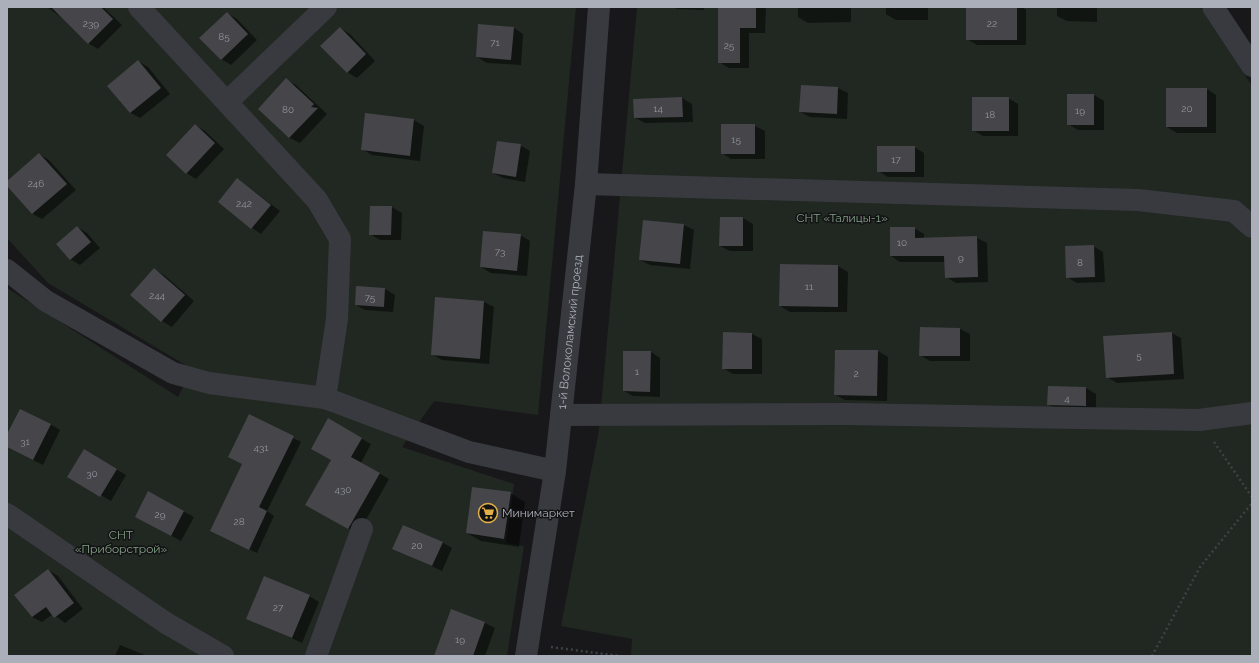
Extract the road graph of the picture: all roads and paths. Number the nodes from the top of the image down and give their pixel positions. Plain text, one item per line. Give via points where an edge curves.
1 (139, 7) edge
2 (326, 7) edge
3 (599, 7) edge
4 (1213, 7) edge
5 (1252, 66) edge
6 (228, 101) junction
7 (586, 184) junction
8 (1252, 227) edge
9 (7, 270) edge
10 (325, 398) junction
11 (1252, 413) edge
12 (561, 415) junction
13 (1199, 420) junction
14 (555, 471) junction
15 (1252, 497) edge
16 (1252, 503) edge
17 (7, 514) edge
18 (362, 529) dead end
19 (527, 650) edge
20 (223, 656) edge
21 (316, 656) edge
22 (620, 656) edge
23 (1152, 656) edge

1 - 6 street
2 - 6 street
3 - 7 street, 1-й Волоколамский проезд
4 - 5 street
6 - 10 street via 317,200 340,239 337,319
7 - 8 street via 1138,200 1234,212
7 - 12 street, 1-й Волоколамский проезд
9 - 10 street via 46,301 173,373 209,383
10 - 14 street via 470,452
11 - 13 street
12 - 13 street via 847,414
12 - 14 street, 1-й Волоколамский проезд
13 - 15 path
14 - 19 street, 1-й Волоколамский проезд
16 - 23 path via 1200,567
17 - 20 street via 166,623
18 - 21 street
19 - 22 path

